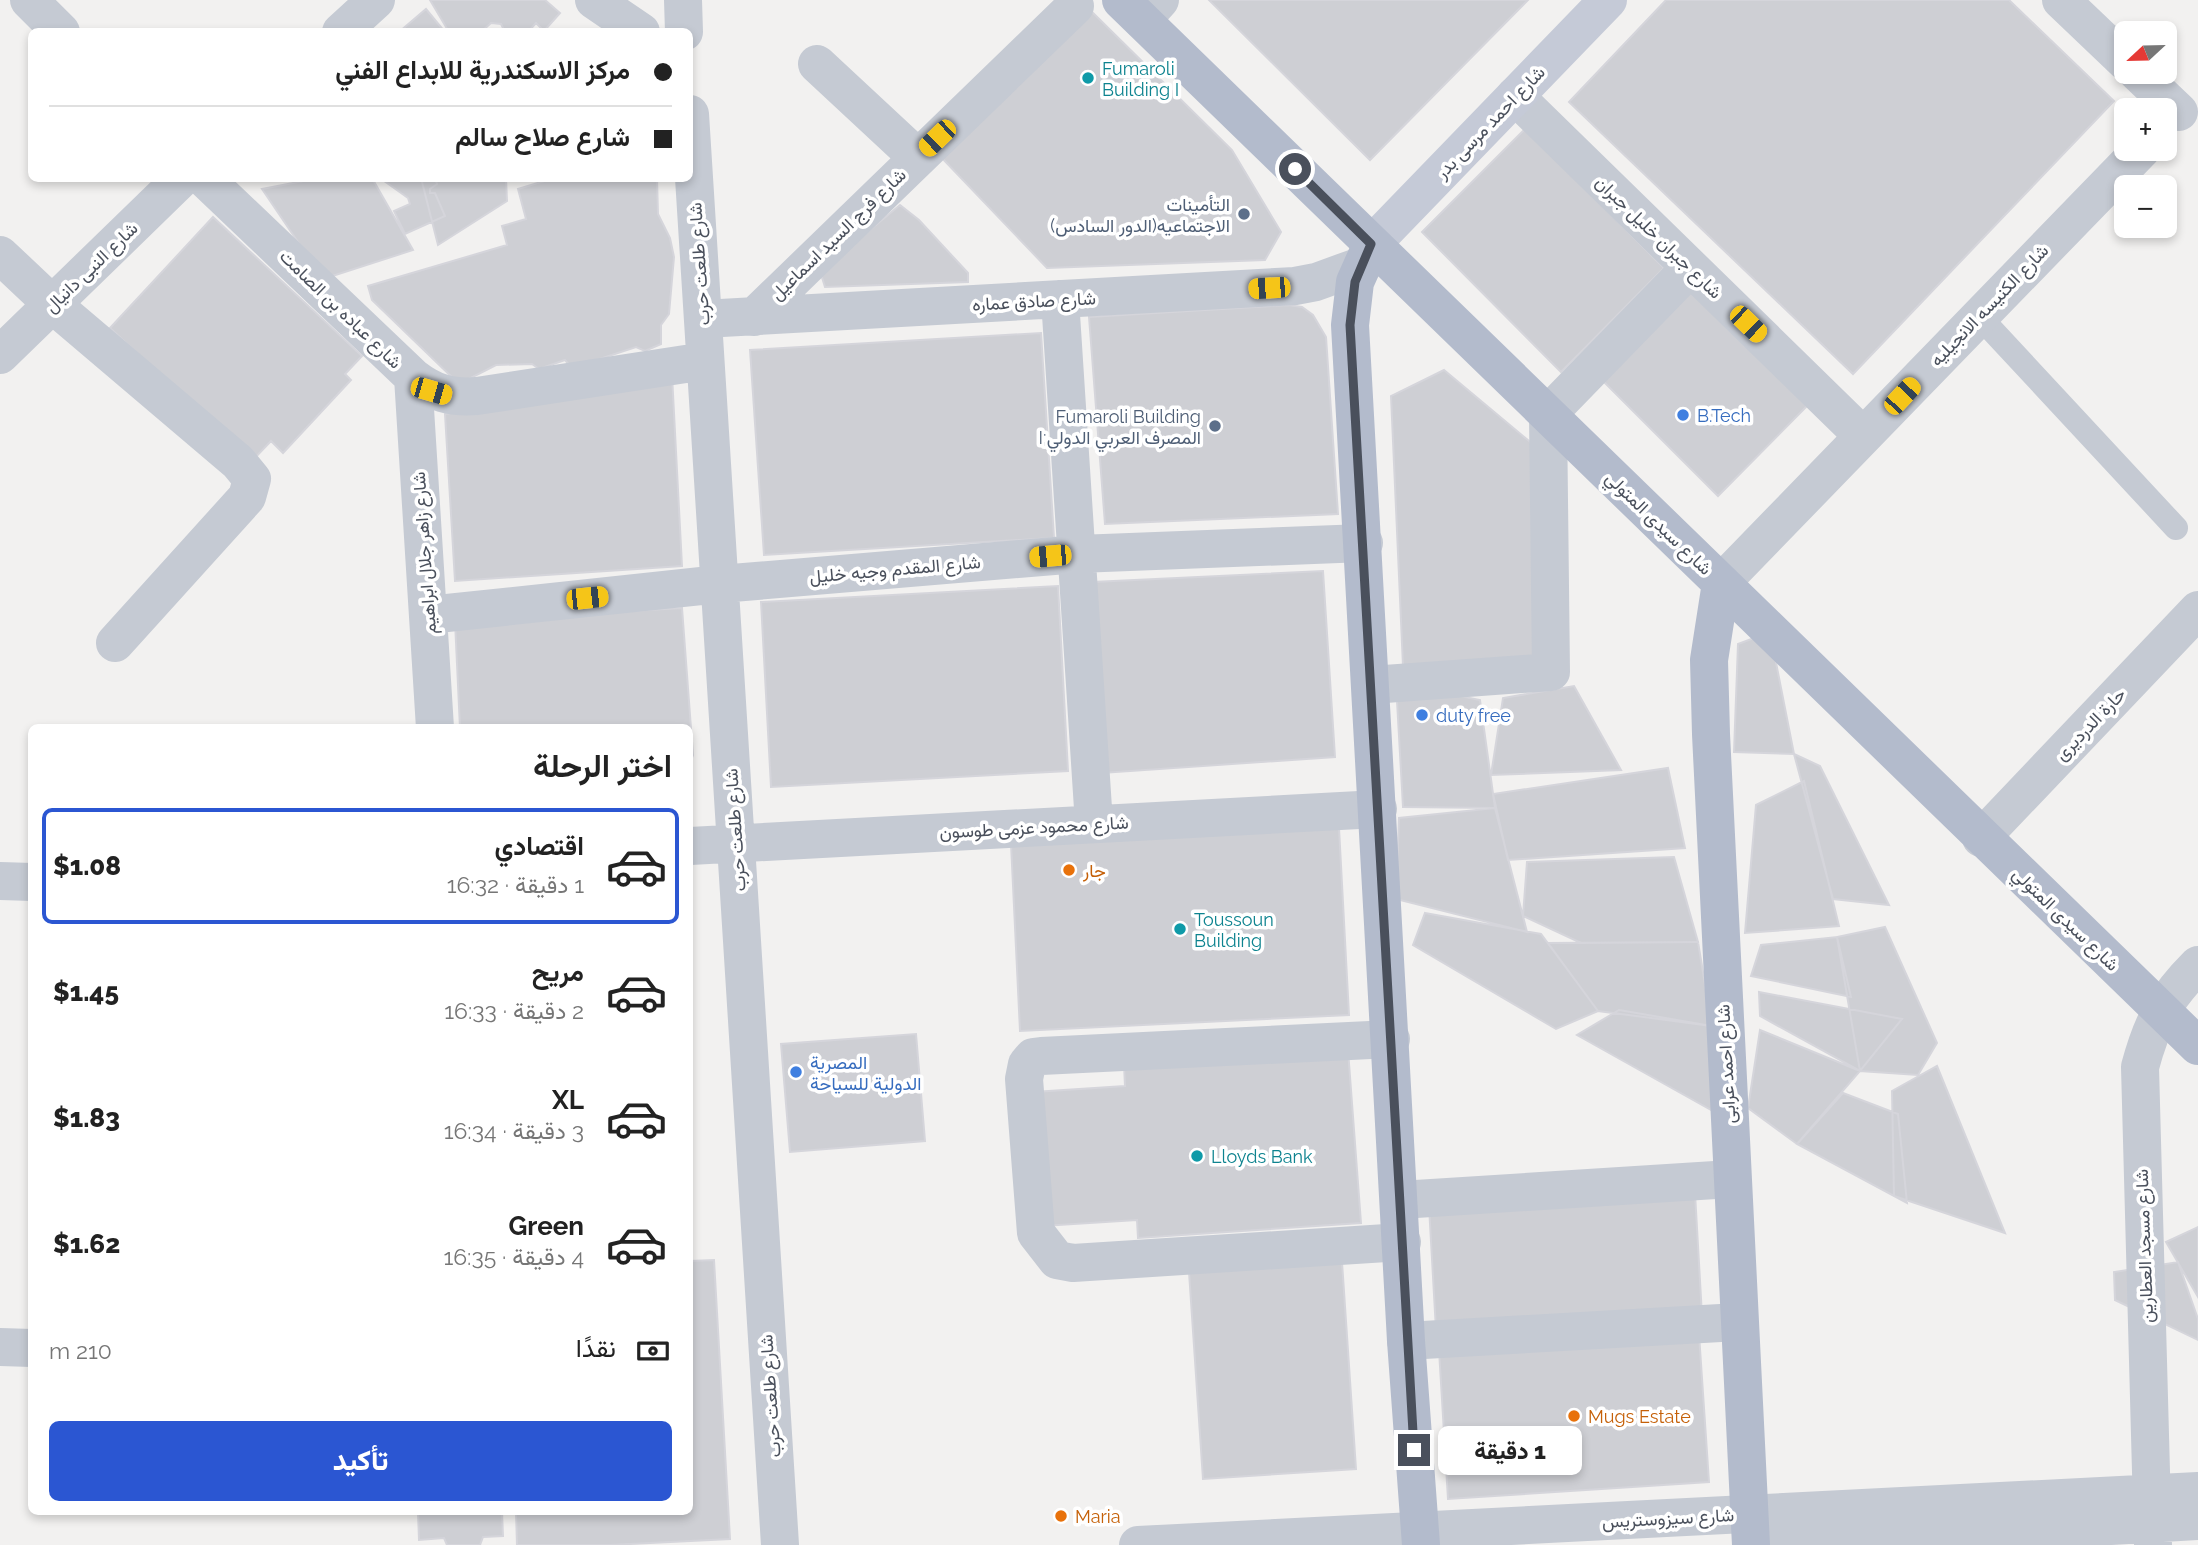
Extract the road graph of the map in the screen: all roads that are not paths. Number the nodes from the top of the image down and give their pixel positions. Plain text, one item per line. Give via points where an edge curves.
1 (29, 0) edge
2 (376, 0) edge
3 (594, 0) edge
4 (682, 0) edge
5 (1608, 0) edge
6 (2061, 0) edge
7 (1074, 6) dead end
8 (1141, 7) edge
9 (57, 28) edge
10 (345, 28) edge
11 (635, 28) edge
12 (684, 28) edge
13 (2114, 51) edge
14 (817, 64) dead end
15 (2151, 84) edge
16 (1515, 96) junction
17 (2180, 110) edge
18 (917, 157) junction
19 (693, 161) edge
20 (2130, 161) edge
21 (178, 182) edge
22 (208, 182) edge
23 (1367, 254) junction
24 (0, 255) edge
25 (1690, 268) junction
26 (1059, 299) junction
27 (52, 304) junction
28 (1978, 315) junction
29 (754, 317) junction
30 (703, 319) junction
31 (0, 355) edge
32 (705, 361) junction
33 (413, 377) junction
34 (1548, 414) junction
35 (1863, 436) junction
36 (2176, 528) dead end
37 (1364, 543) junction
38 (1077, 554) junction
39 (1721, 583) junction
40 (720, 584) junction
41 (2198, 610) edge
42 (428, 615) junction
43 (115, 643) dead end
44 (1371, 684) junction
45 (435, 724) edge
46 (1378, 809) junction
47 (1094, 824) junction
48 (1981, 838) junction
49 (736, 844) junction
50 (693, 846) edge
51 (0, 881) edge
52 (28, 882) edge
53 (2198, 965) edge
54 (2160, 1009) junction
55 (1391, 1039) junction
56 (2198, 1046) edge
57 (1731, 1178) junction
58 (1400, 1200) junction
59 (1402, 1242) junction
60 (1738, 1322) junction
61 (1406, 1341) junction
62 (0, 1348) edge
63 (28, 1348) edge
64 (2198, 1491) edge
65 (2152, 1521) edge
66 (2198, 1521) edge
67 (1750, 1529) edge
68 (1420, 1538) edge
69 (780, 1545) edge
70 (1138, 1545) edge
71 (1781, 1545) edge

1 - 9 street
2 - 10 street
3 - 11 street
4 - 12 street
5 - 16 street, شارع احمد مرسى بدر
6 - 13 street
7 - 18 street, شارع فرج السيد اسماعيل
8 - 23 main road, شارع سيدى المتولي
14 - 18 street
15 - 17 street
16 - 23 street, شارع احمد مرسى بدر
16 - 25 street, شارع جبران خليل جبران
18 - 29 street, شارع فرج السيد اسماعيل
19 - 30 street, شارع طلعت حرب
20 - 28 street, شارع الكنيسه الانجيليه
21 - 27 street, شارع النبى دانيال
22 - 33 street, شارع عباده بن الصامت
23 - 26 street, شارع صادق عماره via 1316,282 1296,286
23 - 34 main road, شارع سيدى المتولي
23 - 37 main road via 1355,282 1350,325
24 - 27 street
25 - 34 street
25 - 35 street, شارع جبران خليل جبران
26 - 29 street, شارع صادق عماره
26 - 38 street
27 - 31 street, شارع النبى دانيال
27 - 43 street via 228,453 252,479 247,497
28 - 35 street, شارع الكنيسه الانجيليه
28 - 36 lane
29 - 30 street, شارع صادق عماره
30 - 32 street, شارع طلعت حرب
32 - 33 street, شارع عباده بن الصامت via 454,398 431,391
32 - 40 street, شارع طلعت حرب
33 - 42 street, شارع زاهر جلال ابراهيم
34 - 39 main road, شارع سيدى المتولي
34 - 44 street via 1551,672
35 - 39 street, شارع الكنيسه الانجيليه
37 - 38 street, شارع المقدم وجيه خليل
37 - 44 main road
38 - 40 street, شارع المقدم وجيه خليل
38 - 47 street
39 - 48 main road, شارع سيدى المتولي
39 - 57 main road, شارع احمد عرابى via 1709,660
40 - 42 street, شارع المقدم وجيه خليل
40 - 49 street, شارع طلعت حرب
41 - 48 street, حارة الدرديرى
42 - 45 street, شارع زاهر جلال ابراهيم
44 - 46 main road
46 - 47 street, شارع محمود عزمى طوسون
46 - 55 main road
47 - 49 street, شارع محمود عزمى طوسون
48 - 54 main road, شارع سيدى المتولي
49 - 50 street, شارع محمود عزمى طوسون
49 - 69 street, شارع طلعت حرب
51 - 52 street
53 - 54 street, شارع مسجد العطارين
54 - 56 main road, شارع سيدى المتولي
54 - 65 street, شارع مسجد العطارين via 2140,1067
55 - 58 main road
55 - 59 street via 1041,1056 1027,1064 1024,1079 1036,1233 1057,1260 1086,1262
57 - 58 street
57 - 60 main road, شارع احمد عرابى
58 - 59 main road
59 - 61 main road
60 - 61 street
60 - 67 main road, شارع احمد عرابى
61 - 68 main road
62 - 63 street
64 - 65 street, شارع سيزوستريس
65 - 66 street, شارع سيزوستريس
65 - 67 street, شارع سيزوستريس
65 - 71 street, شارع سيزوستريس
67 - 68 street, شارع سيزوستريس
68 - 70 street, شارع سيزوستريس

